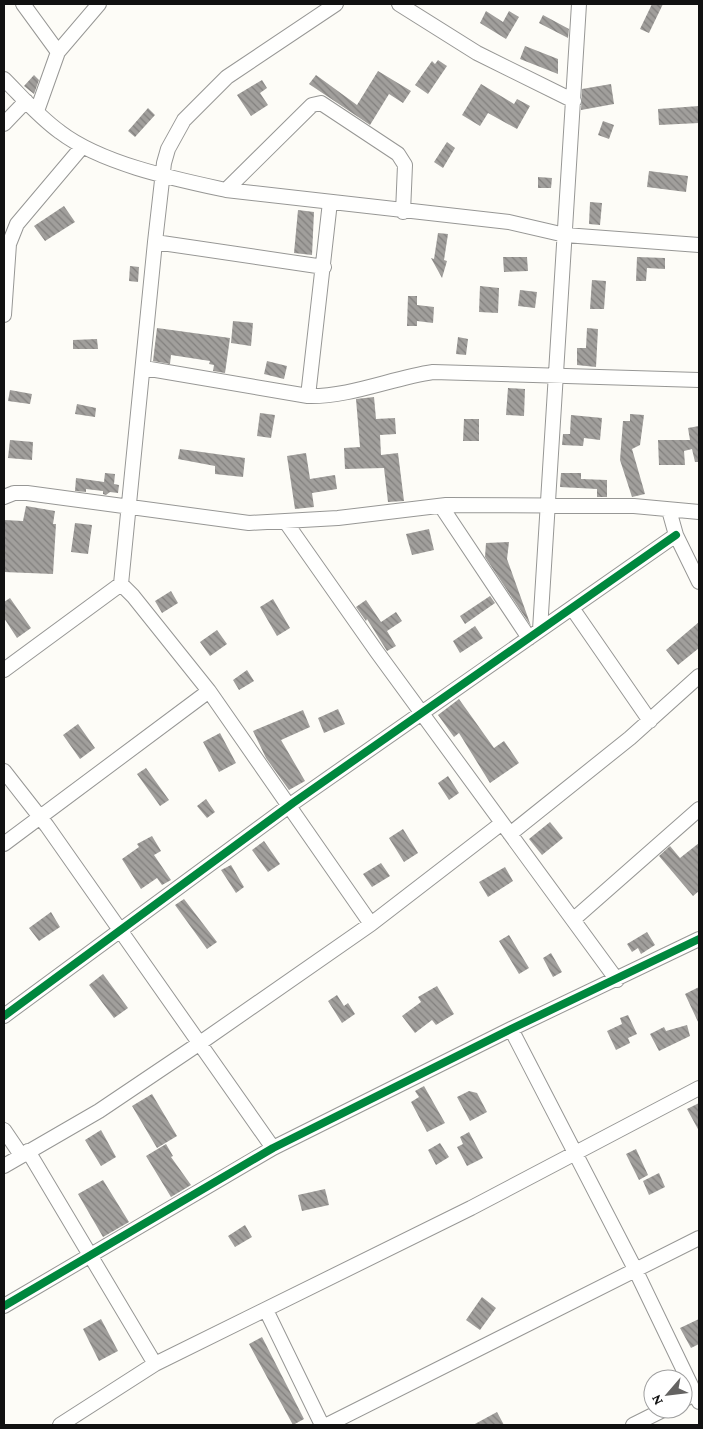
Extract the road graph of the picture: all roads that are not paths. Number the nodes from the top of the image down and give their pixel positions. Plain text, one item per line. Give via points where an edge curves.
1 (23, 4) edge
2 (99, 4) edge
3 (336, 4) edge
4 (398, 4) edge
5 (580, 4) edge
6 (58, 52) junction
7 (4, 79) edge
8 (26, 101) junction
9 (574, 101) junction
10 (37, 111) junction
11 (4, 124) edge
12 (82, 146) junction
13 (164, 175) junction
14 (226, 190) junction
15 (330, 202) junction
16 (403, 212) junction
17 (565, 235) junction
18 (155, 242) junction
19 (699, 245) edge
20 (324, 267) junction
21 (4, 315) edge
22 (144, 368) junction
23 (556, 376) junction
24 (699, 380) edge
25 (308, 396) junction
26 (4, 497) edge
27 (440, 506) junction
28 (548, 506) junction
29 (127, 507) junction
30 (669, 510) junction
31 (699, 512) edge
32 (285, 521) junction
33 (676, 535) junction
34 (699, 582) edge
35 (121, 584) junction
36 (572, 608) junction
37 (534, 634) junction
38 (4, 670) edge
39 (699, 676) edge
40 (209, 691) junction
41 (422, 713) junction
42 (650, 721) junction
43 (4, 770) edge
44 (289, 806) junction
45 (699, 808) edge
46 (40, 817) junction
47 (506, 828) junction
48 (4, 844) edge
49 (574, 919) junction
50 (371, 924) junction
51 (120, 930) junction
52 (699, 939) edge
53 (617, 980) junction
54 (4, 1016) edge
55 (511, 1029) junction
56 (200, 1044) junction
57 (699, 1088) edge
58 (4, 1130) edge
59 (273, 1148) junction
60 (25, 1153) junction
61 (576, 1154) junction
62 (4, 1166) edge
63 (699, 1238) edge
64 (90, 1255) junction
65 (636, 1270) junction
66 (4, 1306) edge
67 (266, 1310) junction
68 (155, 1364) junction
69 (694, 1397) edge
70 (645, 1419) edge
71 (60, 1425) edge
72 (322, 1425) edge
73 (327, 1425) edge
74 (633, 1425) edge

1 - 6 street
2 - 6 street
3 - 13 street via 246,63 204,99 174,135 164,163
4 - 9 street via 477,54
5 - 9 street
6 - 10 street
7 - 8 street
8 - 10 street
8 - 11 street
9 - 17 street
10 - 12 street
12 - 13 street
12 - 21 street via 17,224 9,244
13 - 14 street
13 - 18 street
14 - 15 street
14 - 16 street via 312,105 321,103 398,154 405,165
15 - 16 street
15 - 20 street
16 - 17 street via 509,222
17 - 19 street
17 - 23 street
18 - 20 street
18 - 22 street
20 - 25 street
22 - 25 street
22 - 29 street
23 - 24 street
23 - 25 street via 433,372 323,396
23 - 28 street
26 - 29 street via 27,493
27 - 28 street
27 - 32 street
27 - 37 street
28 - 30 street via 634,506
28 - 37 street
29 - 32 street via 249,523
29 - 35 street
30 - 31 street
30 - 33 street
32 - 41 street
33 - 34 street
33 - 36 street
35 - 38 street
35 - 40 street
36 - 37 street
36 - 42 street
37 - 41 street
39 - 42 street
40 - 44 street
40 - 46 street
41 - 44 street
41 - 47 street
42 - 47 street
43 - 46 street
44 - 50 street
44 - 51 street
45 - 49 street
46 - 48 street
46 - 51 street
47 - 49 street
47 - 50 street
49 - 53 street
50 - 56 street
51 - 54 street
51 - 56 street
52 - 53 street
53 - 55 street
55 - 59 street
55 - 61 street
56 - 59 street
56 - 60 street via 99,1111
57 - 61 street
58 - 60 street
59 - 64 street
60 - 62 street
60 - 64 street
61 - 65 street
61 - 67 street
63 - 65 street
64 - 66 street
64 - 68 street
65 - 69 street
65 - 73 street
67 - 68 street
67 - 72 street
68 - 71 street
70 - 74 street

